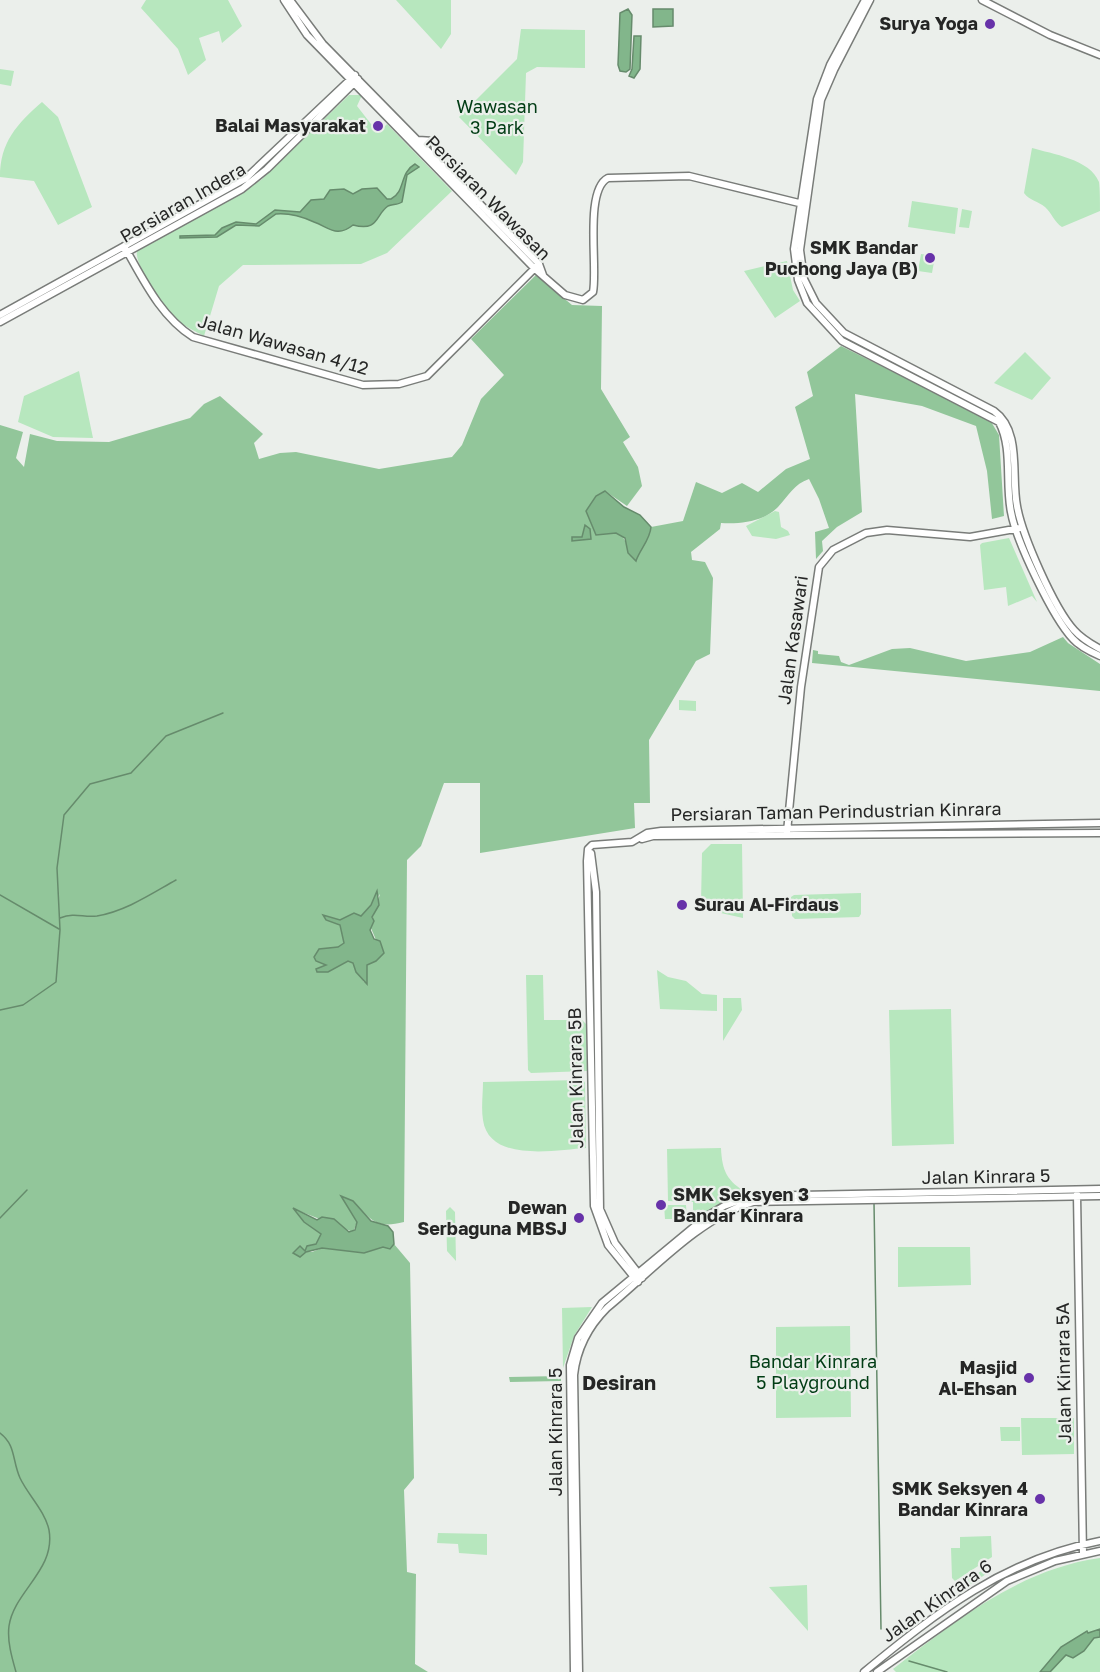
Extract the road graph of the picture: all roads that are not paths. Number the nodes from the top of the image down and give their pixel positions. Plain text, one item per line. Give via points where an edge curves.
1 (284, 0) edge
2 (290, 0) edge
3 (865, 0) edge
4 (870, 0) edge
5 (982, 0) edge
6 (1100, 55) edge
7 (340, 68) junction
8 (355, 79) junction
9 (342, 91) junction
10 (367, 95) junction
11 (413, 140) junction
12 (434, 162) junction
13 (803, 204) junction
14 (136, 248) junction
15 (124, 251) junction
16 (132, 261) junction
17 (537, 266) junction
18 (0, 315) edge
19 (0, 322) edge
20 (1020, 528) junction
21 (1100, 649) edge
22 (1100, 656) edge
23 (1100, 823) edge
24 (788, 828) junction
25 (1100, 833) edge
26 (787, 836) junction
27 (590, 861) junction
28 (1100, 1190) edge
29 (1100, 1196) edge
30 (1068, 1197) junction
31 (1079, 1197) junction
32 (647, 1267) junction
33 (630, 1268) junction
34 (638, 1278) junction
35 (625, 1284) junction
36 (1084, 1535) junction
37 (1100, 1541) edge
38 (1084, 1545) junction
39 (1073, 1547) junction
40 (1100, 1551) edge
41 (1084, 1554) junction
42 (579, 1650) junction
43 (880, 1659) junction
44 (574, 1660) junction
45 (865, 1670) edge
46 (577, 1671) edge
47 (878, 1672) edge

1 - 7 main road, Persiaran Wawasan via 307,35
2 - 8 main road, Persiaran Wawasan via 310,30
3 - 13 main road via 821,84
4 - 13 main road via 821,100
5 - 6 main road
7 - 8 main road, Persiaran Wawasan
7 - 9 main road
8 - 9 main road, Persiaran Indera
8 - 10 main road, Persiaran Wawasan
8 - 11 main road, Persiaran Wawasan
9 - 10 main road
9 - 14 main road, Persiaran Indera via 253,181
9 - 15 main road, Persiaran Indera via 245,179
10 - 11 main road, Persiaran Wawasan
11 - 12 main road, Persiaran Wawasan
11 - 12 main road, Persiaran Wawasan
11 - 12 main road via 434,141
12 - 17 main road, Persiaran Wawasan
13 - 17 main road, Persiaran Wawasan via 689,176 608,178 600,185 595,209 595,281 591,296 584,300 569,298
13 - 20 main road via 794,260 807,303 842,341 999,422 1005,435 1011,512
14 - 15 main road, Persiaran Indera
14 - 16 main road
15 - 16 main road
15 - 18 main road, Persiaran Indera
15 - 19 main road, Persiaran Indera
16 - 17 main road, Jalan Wawasan 4/12 via 163,311 193,337 371,386 406,383 427,376
20 - 21 main road via 1074,630
20 - 22 main road via 1059,619 1073,639
20 - 24 main road, Jalan Kasawari via 970,537 887,530 866,533 833,550 819,567 801,687
23 - 24 main road, Persiaran Taman Perindustrian Kinrara
24 - 26 main road, Jalan Kasawari
24 - 27 main road, Persiaran Taman Perindustrian Kinrara via 650,832 632,842 592,845
25 - 26 main road, Persiaran Taman Perindustrian Kinrara
26 - 27 main road, Persiaran Taman Perindustrian Kinrara via 653,836 628,846 595,848
27 - 33 main road, Jalan Kinrara 5B via 596,892 600,1200 606,1227
28 - 31 main road, Jalan Kinrara 5
29 - 31 main road, Jalan Kinrara 5
30 - 31 main road, Jalan Kinrara 5
30 - 31 main road
30 - 34 main road, Jalan Kinrara 5 via 753,1202 726,1212
31 - 32 main road, Jalan Kinrara 5 via 752,1196 707,1216
31 - 36 main road, Jalan Kinrara 5A
32 - 33 main road
32 - 34 main road, Jalan Kinrara 5
33 - 34 main road, Jalan Kinrara 5B
33 - 35 main road
34 - 35 main road, Jalan Kinrara 5
34 - 42 main road, Jalan Kinrara 5 via 594,1322 576,1359
35 - 44 main road, Jalan Kinrara 5 via 595,1311 578,1338 570,1365
36 - 37 main road
36 - 38 main road, Jalan Kinrara 5A
36 - 39 main road
37 - 38 main road, Jalan Kinrara 6
38 - 39 main road, Jalan Kinrara 6
38 - 41 main road, Jalan Kinrara 5A
39 - 43 main road, Jalan Kinrara 6 via 1027,1561 996,1576
40 - 41 main road, Jalan Kinrara 6
41 - 47 main road, Jalan Kinrara 6 via 1043,1565 1007,1581
42 - 44 main road
42 - 46 main road, Jalan Kinrara 5
43 - 45 main road, Jalan Kinrara 6
43 - 47 main road
44 - 46 main road
45 - 47 main road

